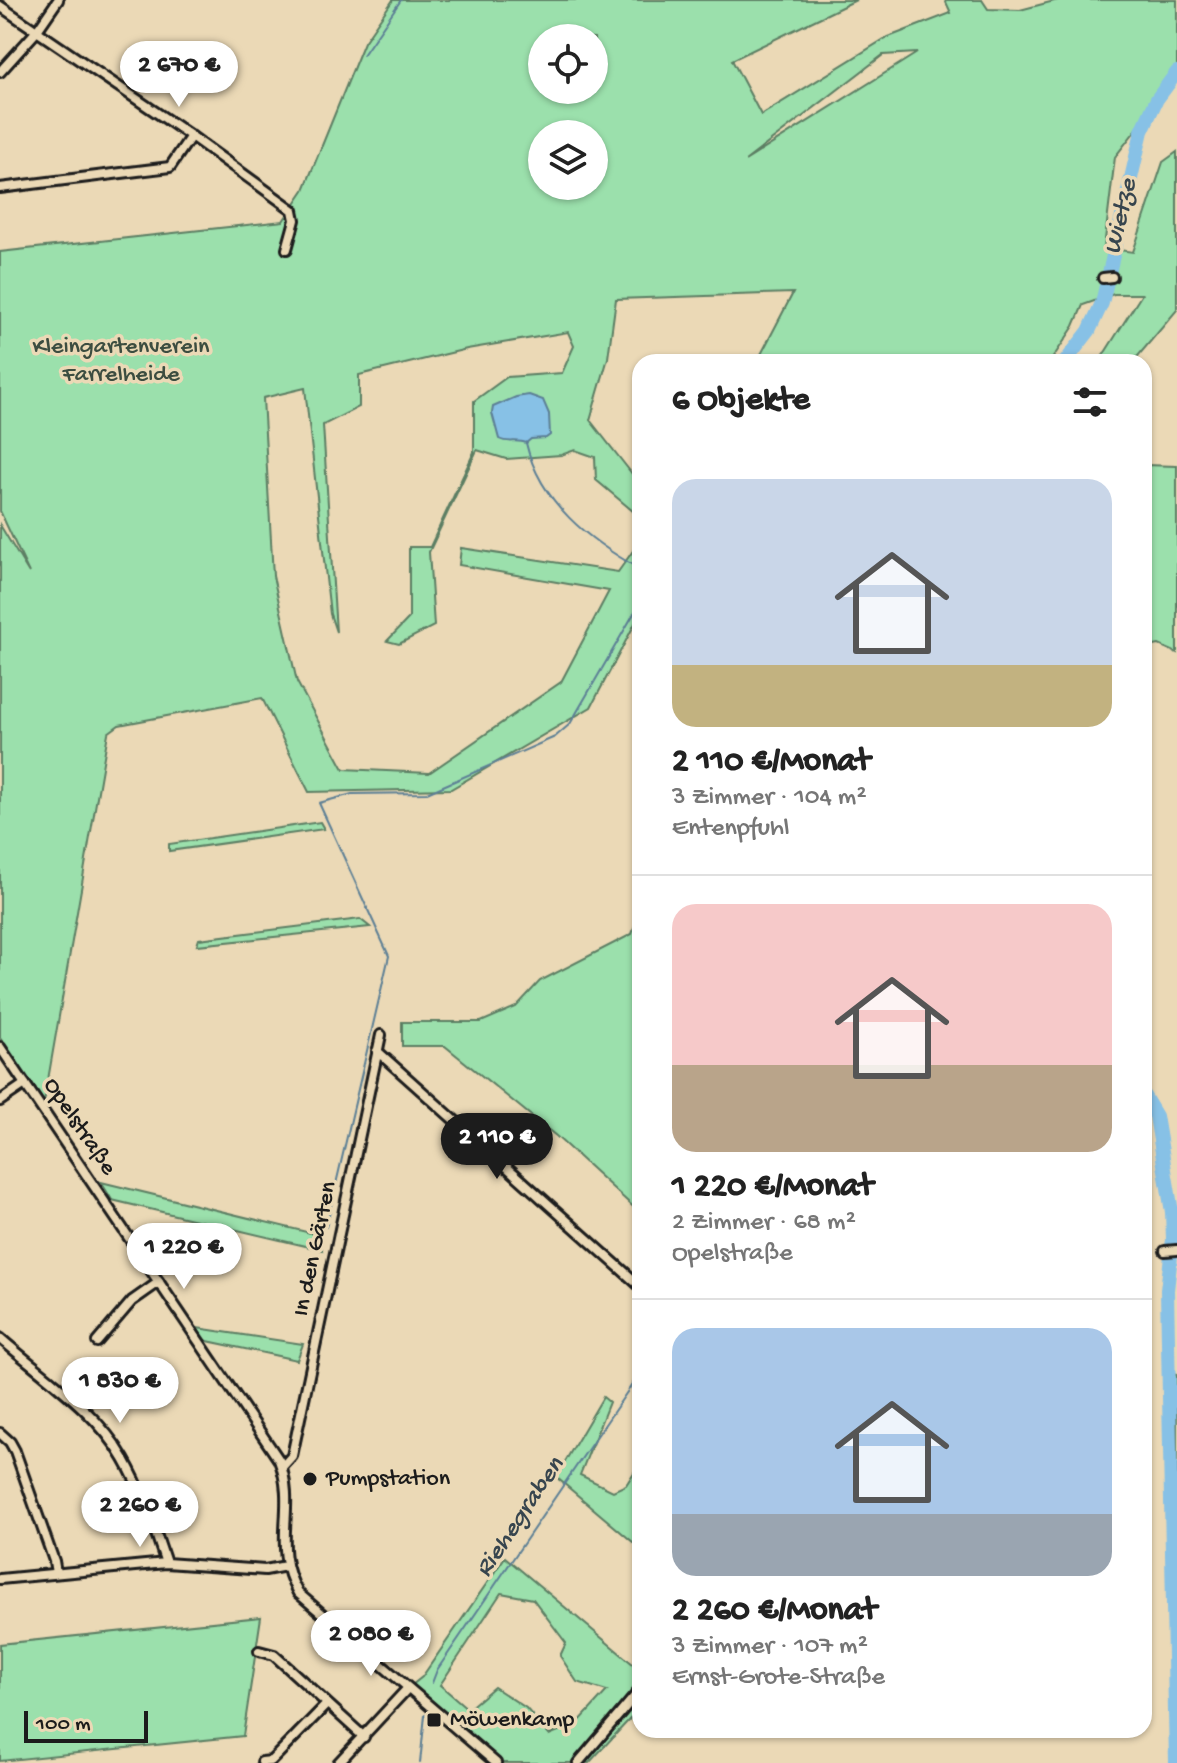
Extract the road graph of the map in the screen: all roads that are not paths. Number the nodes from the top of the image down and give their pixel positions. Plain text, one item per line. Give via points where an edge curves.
1 (58, 0) edge
2 (0, 6) edge
3 (36, 32) junction
4 (0, 72) edge
5 (191, 136) junction
6 (0, 188) edge
7 (287, 249) dead end
8 (381, 1035) dead end
9 (0, 1047) edge
10 (377, 1051) junction
11 (25, 1084) junction
12 (0, 1101) edge
13 (1177, 1250) edge
14 (1165, 1251) dead end
15 (632, 1279) edge
16 (159, 1282) junction
17 (0, 1338) edge
18 (97, 1342) dead end
19 (0, 1433) edge
20 (282, 1467) junction
21 (166, 1563) junction
22 (286, 1566) junction
23 (56, 1573) junction
24 (0, 1579) edge
25 (259, 1651) dead end
26 (407, 1689) junction
27 (632, 1699) edge
28 (327, 1704) junction
29 (364, 1737) junction
30 (262, 1762) edge
31 (338, 1763) edge
32 (496, 1763) edge
33 (578, 1763) edge

1 - 3 street
2 - 3 street
3 - 4 street
3 - 5 street
5 - 6 street via 170,167
5 - 7 street via 293,210
8 - 10 street, In den Gärten
9 - 11 street, Opelstraße
10 - 15 street
10 - 20 street, In den Gärten via 292,1456
11 - 12 street
11 - 16 street, Opelstraße
13 - 14 street
16 - 18 street via 132,1301
16 - 20 street, Opelstraße
17 - 21 street via 113,1442 139,1488
19 - 23 street via 15,1451
20 - 22 street, Opelstraße
21 - 22 street via 265,1570
21 - 23 street
22 - 26 street via 298,1593
23 - 24 street
25 - 28 street via 274,1655
26 - 29 street
26 - 32 street
27 - 33 street
28 - 29 street
28 - 30 street via 271,1761
29 - 31 street

